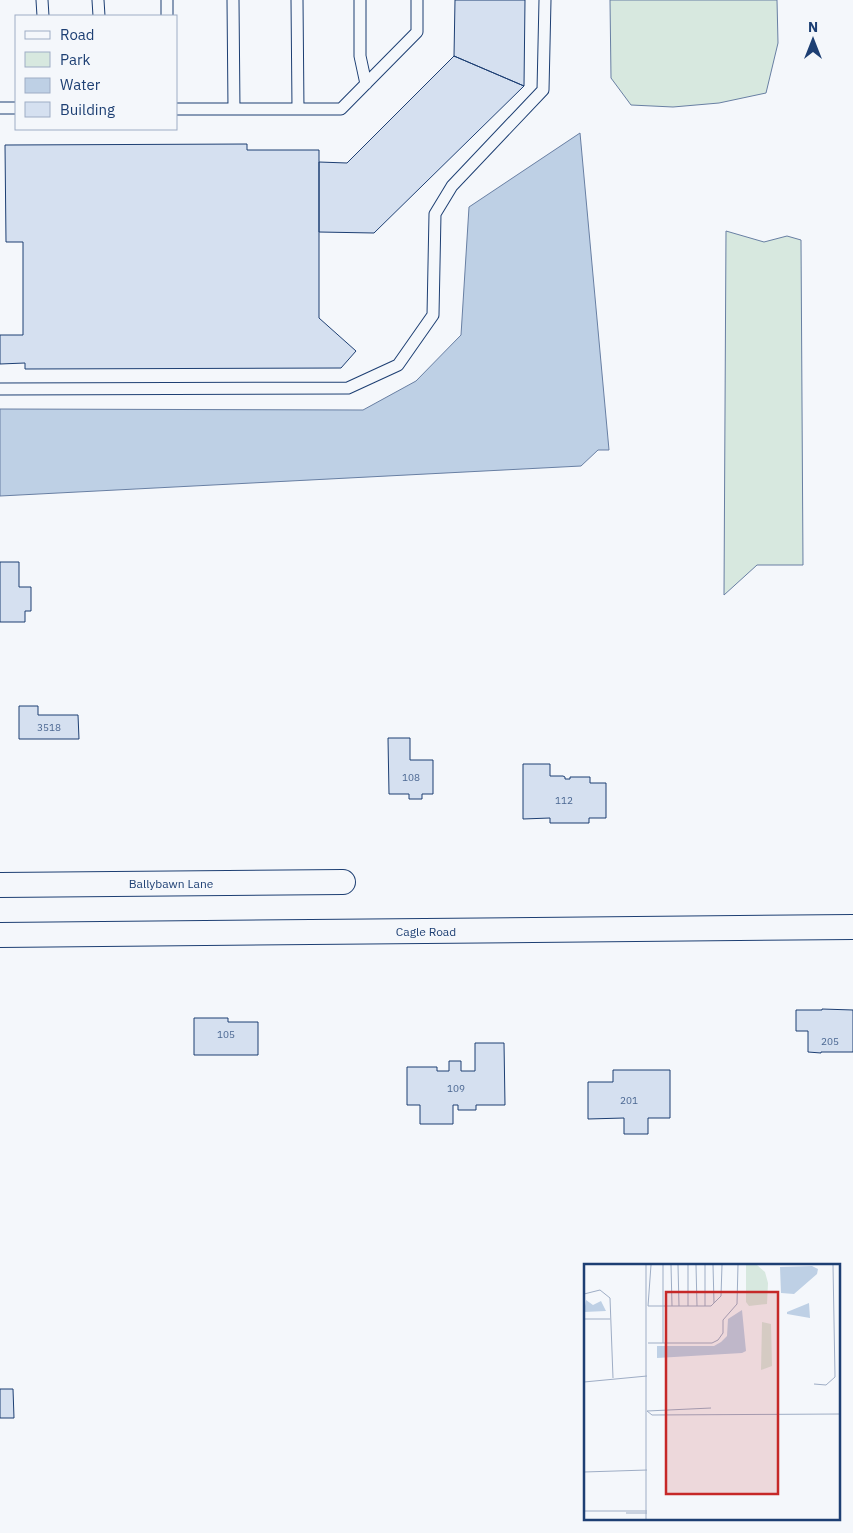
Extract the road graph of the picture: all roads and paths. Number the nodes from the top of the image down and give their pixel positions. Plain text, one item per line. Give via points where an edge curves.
1 (42, 0) edge
2 (98, 0) edge
3 (167, 0) edge
4 (233, 0) edge
5 (297, 0) edge
6 (360, 0) edge
7 (417, 0) edge
8 (545, 0) edge
9 (43, 15) edge
10 (99, 15) edge
11 (167, 15) edge
12 (366, 84) junction
13 (0, 108) edge
14 (15, 108) edge
15 (178, 109) edge
16 (234, 109) junction
17 (298, 109) junction
18 (0, 389) edge
19 (343, 882) dead end
20 (0, 885) edge
21 (853, 927) edge
22 (0, 935) edge

1 - 9 lane
2 - 10 lane
3 - 11 lane
4 - 16 lane
5 - 17 lane
6 - 12 lane via 360,56
7 - 12 lane via 417,32
8 - 18 lane via 543,90 452,186 435,214 433,314 398,364 348,388
12 - 17 lane via 341,109
13 - 14 lane
15 - 16 lane
16 - 17 lane
19 - 20 street, Ballybawn Lane
21 - 22 street, Cagle Road

